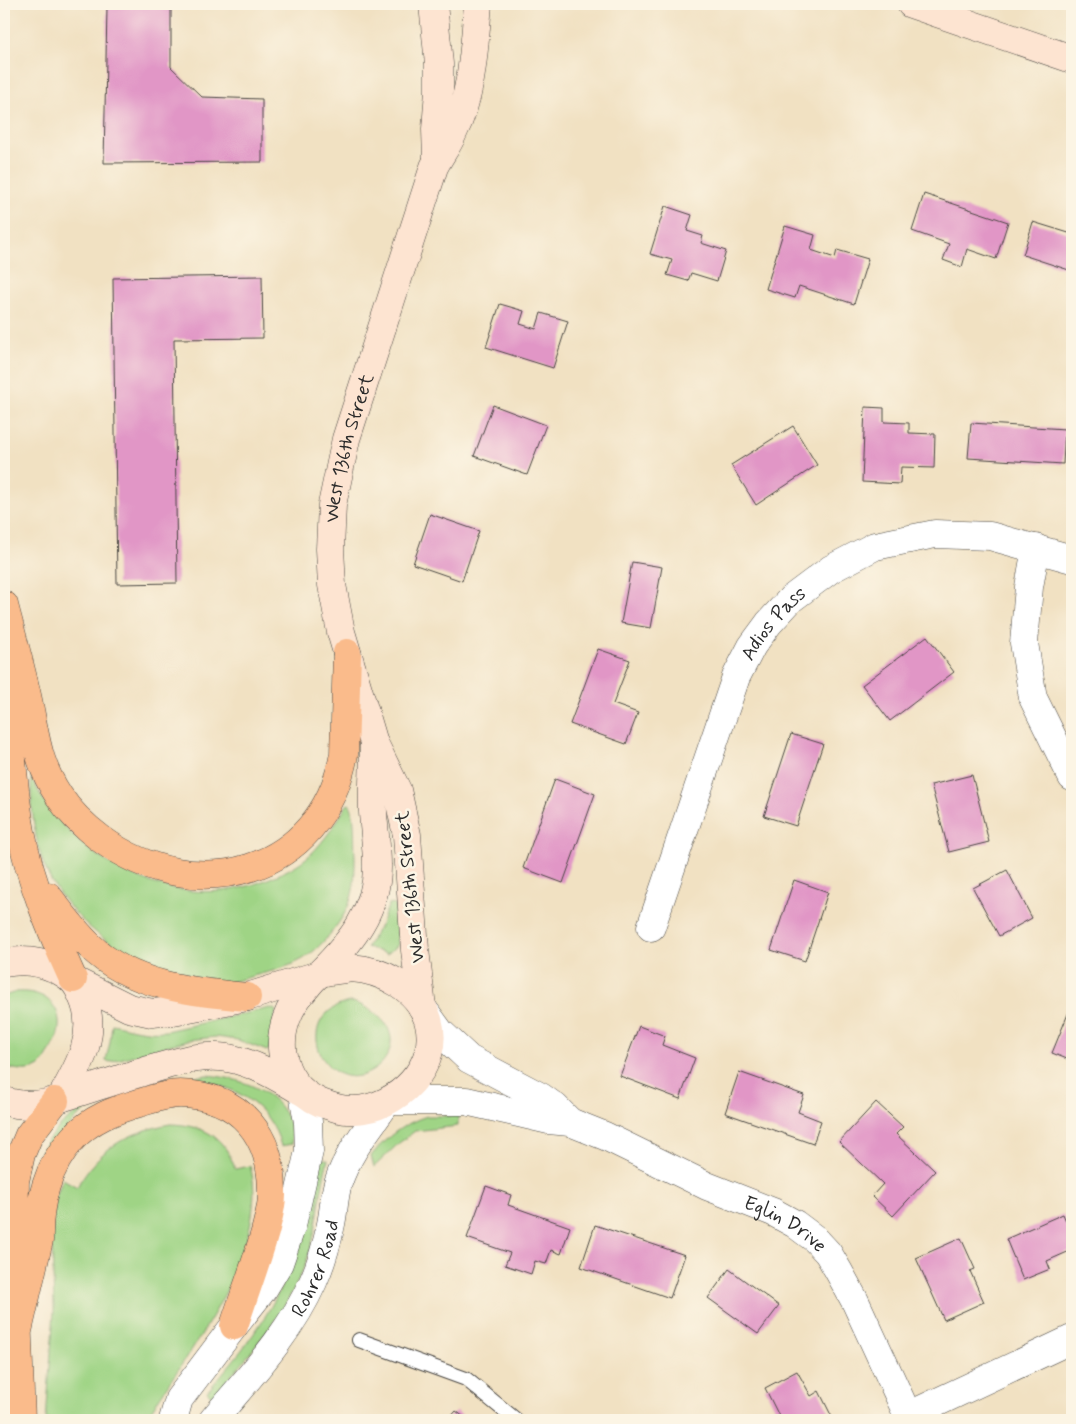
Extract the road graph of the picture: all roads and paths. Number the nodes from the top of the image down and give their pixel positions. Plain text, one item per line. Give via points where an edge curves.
1 (433, 4) edge
2 (478, 4) edge
3 (911, 4) edge
4 (1072, 60) edge
5 (438, 160) junction
6 (1036, 548) junction
7 (1072, 559) edge
8 (4, 605) edge
9 (4, 641) edge
10 (347, 653) junction
11 (374, 743) junction
12 (1072, 777) edge
13 (33, 877) junction
14 (651, 927) dead end
15 (4, 962) edge
16 (318, 975) junction
17 (74, 980) junction
18 (247, 997) junction
19 (423, 1009) junction
20 (302, 1092) junction
21 (58, 1099) junction
22 (4, 1101) edge
23 (388, 1102) junction
24 (570, 1122) junction
25 (234, 1326) junction
26 (18, 1331) junction
27 (1072, 1339) edge
28 (359, 1340) dead end
29 (909, 1418) edge
30 (21, 1420) edge
31 (173, 1420) edge
32 (213, 1420) edge
33 (516, 1420) edge

1 - 5 street, West 136th Street via 439,74
2 - 5 street, West 136th Street via 472,69 465,102
3 - 4 street
5 - 10 street, West 136th Street via 346,439 335,489 330,526 332,576
6 - 7 street, Adios Pass
6 - 12 street via 1028,586 1024,643 1033,698
6 - 14 street, Adios Pass via 990,536 935,534 875,546 831,569 791,599 752,646 736,677
8 - 10 highway via 40,759 60,797 82,823 117,850 142,863 183,874 208,875 260,865 290,847 316,822 342,768
9 - 13 highway via 17,808
10 - 11 street, West 136th Street
11 - 16 street, West 136th Street via 375,888 368,911 353,936
11 - 19 street, West 136th Street via 397,790 407,834 415,950
13 - 17 highway
13 - 18 highway via 90,947 119,967 163,984
15 - 17 street, West 136th Street via 37,962
16 - 18 street, West 136th Street
16 - 19 street via 351,968 367,969 397,982
16 - 20 street via 294,1000 282,1030 285,1064
17 - 18 street, West 136th Street via 129,1008 152,1013
17 - 21 street via 87,1007 88,1040 81,1061
19 - 23 street via 430,1028 425,1062 411,1083
19 - 24 street, Eglin Drive via 440,1032 469,1059 541,1097
20 - 21 street via 256,1066 216,1057 185,1060
20 - 23 street via 331,1107 348,1110
20 - 25 street, Rohrer Road via 309,1151 292,1225 278,1264
21 - 22 street via 26,1106
21 - 26 highway via 29,1135 20,1154 16,1174 13,1213
23 - 24 street, Eglin Drive via 466,1102
23 - 32 street, Rohrer Road via 345,1165 338,1184 326,1247 304,1301 268,1354
24 - 29 street, Eglin Drive via 784,1218 815,1239 828,1253 855,1301
25 - 26 highway via 269,1216 272,1196 267,1155 248,1120 228,1105 214,1099 178,1094 122,1107 95,1120 72,1139 57,1161 43,1191 39,1240
25 - 31 street, Rohrer Road via 180,1399
26 - 30 highway
27 - 29 street
28 - 33 lane via 466,1379

